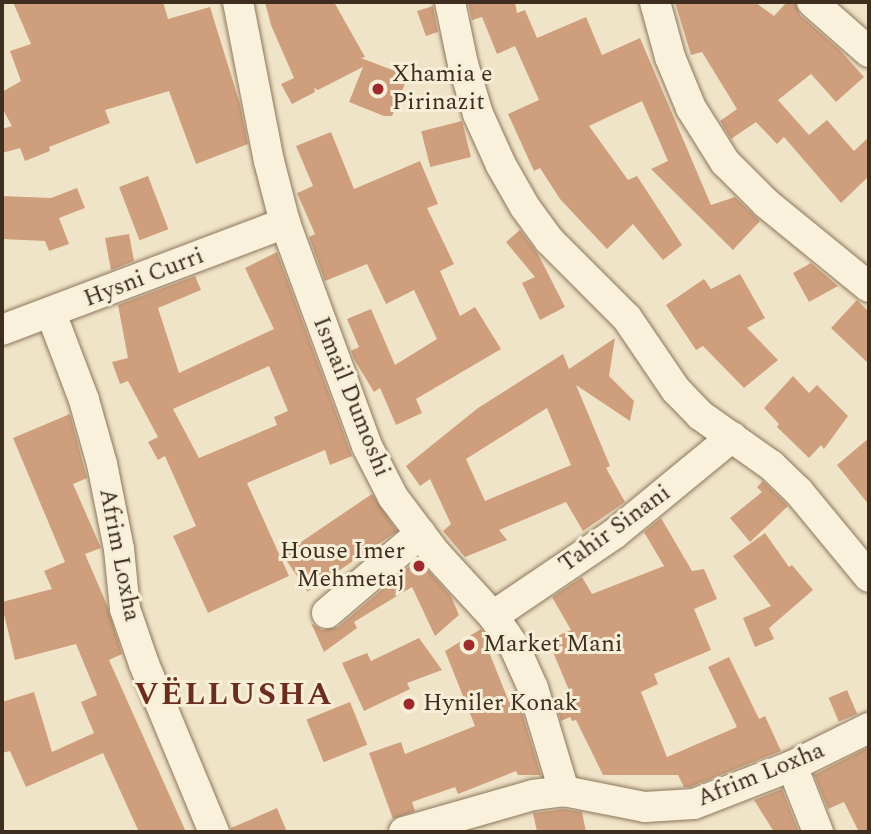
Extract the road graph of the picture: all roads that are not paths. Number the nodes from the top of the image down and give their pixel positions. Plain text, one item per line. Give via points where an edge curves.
1 (238, 2) edge
2 (450, 2) edge
3 (655, 2) edge
4 (812, 2) edge
5 (869, 52) edge
6 (285, 223) junction
7 (869, 287) edge
8 (51, 313) junction
9 (2, 330) edge
10 (732, 437) junction
11 (421, 533) junction
12 (869, 577) edge
13 (327, 613) dead end
14 (493, 616) junction
15 (869, 728) edge
16 (792, 765) junction
17 (564, 791) junction
18 (214, 832) edge
19 (404, 832) edge
20 (818, 832) edge

1 - 6 street, Ismail Dumoshi
2 - 10 street via 478,114 525,207 549,240 627,318 676,390 700,415
3 - 7 street via 691,108 724,162 765,203
4 - 5 street
6 - 8 street, Hysni Curri
6 - 11 street, Ismail Dumoshi via 367,446 393,497
8 - 9 street, Hysni Curri
8 - 18 street, Afrim Loxha via 102,464 125,609
10 - 12 street via 799,492
10 - 14 street, Tahir Sinani via 614,534
11 - 13 street
11 - 14 street, Ismail Dumoshi
14 - 17 street, Ismail Dumoshi via 515,648 533,688
15 - 16 street, Afrim Loxha
16 - 17 street, Afrim Loxha via 694,804 645,807
16 - 20 street
17 - 19 street, Afrim Loxha via 533,795

